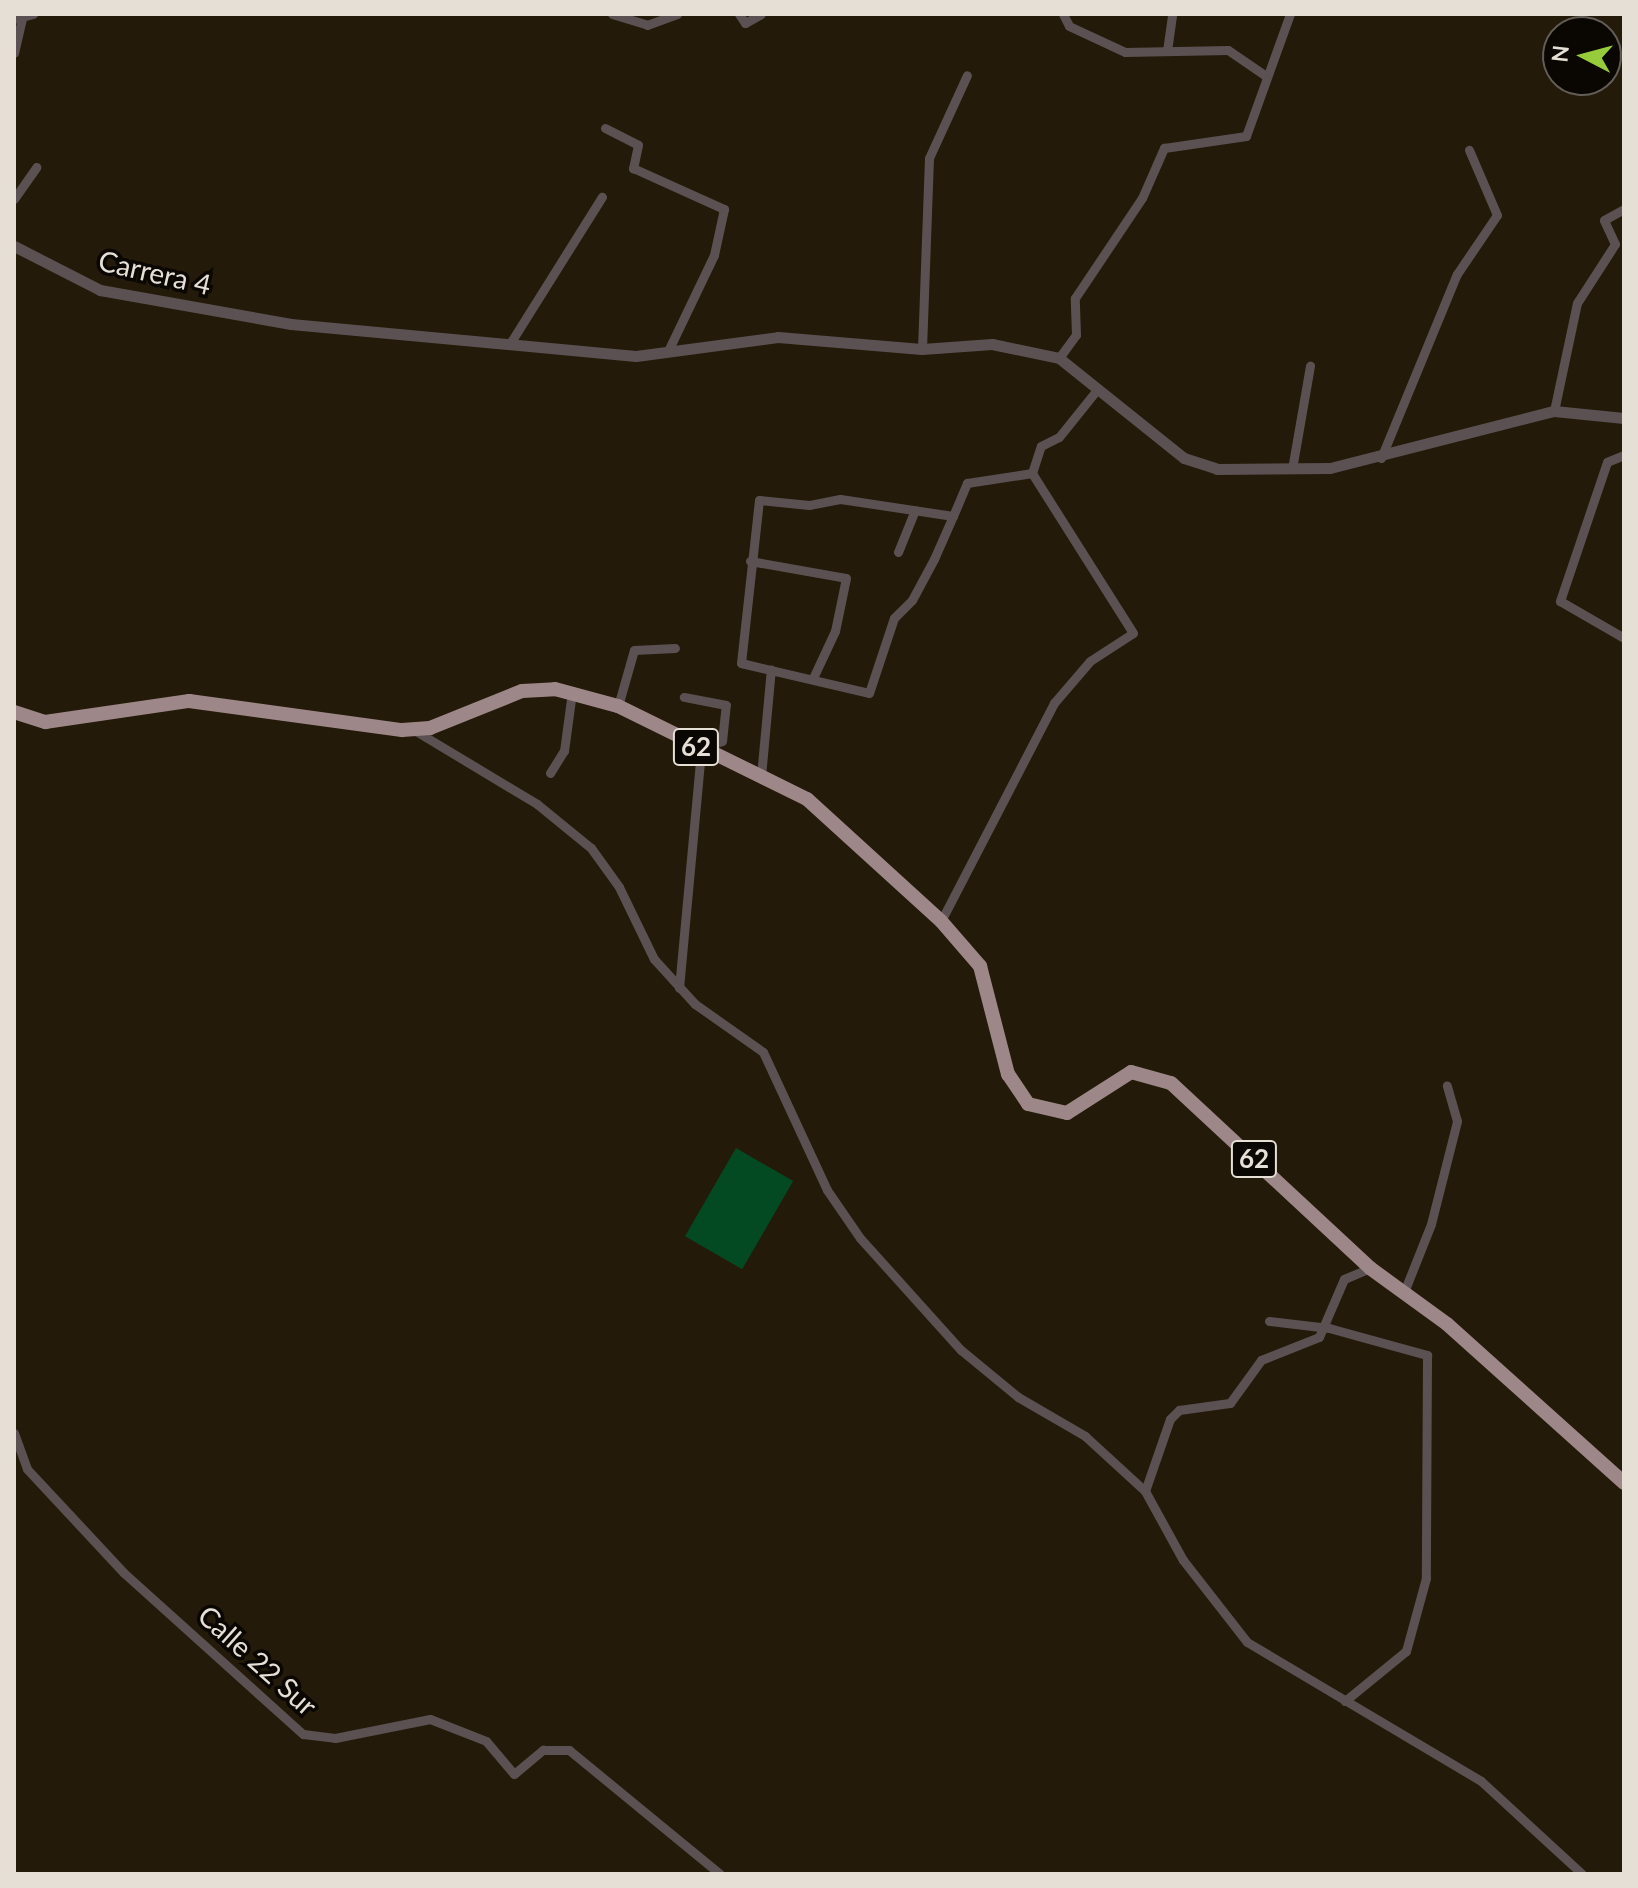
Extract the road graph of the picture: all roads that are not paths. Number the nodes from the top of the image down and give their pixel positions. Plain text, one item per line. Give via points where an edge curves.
1 (33, 14) edge
2 (612, 14) edge
3 (677, 14) edge
4 (739, 14) edge
5 (761, 14) edge
6 (1063, 14) edge
7 (1172, 14) edge
8 (1290, 14) edge
9 (18, 18) edge
10 (1167, 51) junction
11 (14, 53) edge
12 (967, 75) dead end
13 (1266, 76) junction
14 (605, 128) dead end
15 (1469, 150) dead end
16 (36, 167) dead end
17 (602, 197) dead end
18 (14, 199) edge
19 (1624, 209) edge
20 (14, 246) edge
21 (509, 345) junction
22 (669, 349) junction
23 (922, 349) junction
24 (1059, 358) junction
25 (1310, 366) dead end
26 (1091, 386) junction
27 (1554, 411) junction
28 (1624, 418) edge
29 (1624, 455) edge
30 (1381, 458) junction
31 (1292, 469) junction
32 (1032, 473) junction
33 (915, 510) junction
34 (953, 516) junction
35 (898, 552) dead end
36 (750, 561) junction
37 (1624, 638) edge
38 (675, 648) dead end
39 (771, 669) junction
40 (813, 678) junction
41 (572, 692) junction
42 (684, 697) dead end
43 (618, 706) junction
44 (14, 712) edge
45 (412, 729) junction
46 (701, 749) junction
47 (550, 773) dead end
48 (761, 776) junction
49 (941, 921) junction
50 (679, 988) junction
51 (1447, 1085) dead end
52 (1370, 1268) junction
53 (1404, 1292) junction
54 (1269, 1321) dead end
55 (1329, 1328) junction
56 (14, 1433) edge
57 (1624, 1483) edge
58 (1145, 1491) junction
59 (1345, 1701) junction
60 (720, 1874) edge
61 (1582, 1874) edge

1 - 9 street
2 - 3 street via 647,25
4 - 5 street via 745,23
6 - 10 street via 1069,26 1125,52
7 - 10 street
8 - 13 street
9 - 11 street
10 - 13 street via 1228,50
12 - 23 street via 929,158
13 - 24 street via 1246,136 1164,148 1142,198 1075,298 1076,335
14 - 22 street via 638,145 633,168 724,209 714,255
15 - 30 street via 1498,212 1457,274
16 - 18 street
17 - 21 street
19 - 27 street via 1604,220 1615,244 1577,303
20 - 21 street, Carrera 4 via 100,290 291,324
21 - 22 street, Carrera 4 via 636,356
22 - 23 street, Carrera 4 via 778,337
23 - 24 street, Carrera 4 via 992,344
24 - 26 street
25 - 31 street
26 - 31 street via 1196,466
26 - 32 street via 1059,437 1041,446
27 - 28 street
27 - 30 street
29 - 37 street via 1607,462 1560,601
30 - 31 street
32 - 34 street via 967,483
32 - 49 street via 1134,628 1090,661 1039,726
33 - 34 street
33 - 35 street
33 - 36 street via 840,499 809,505 759,500
34 - 40 street via 912,600 894,618 869,693
36 - 39 street via 741,663
36 - 40 street via 846,578 835,631
38 - 43 street via 634,650
39 - 40 street
39 - 48 street
41 - 43 main road, 62
41 - 45 main road, 62 via 522,691
41 - 47 street via 564,751
42 - 46 street via 726,705 722,741
43 - 46 main road, 62
44 - 45 main road, 62 via 45,722 189,701 344,728
45 - 50 street via 537,804 591,848 654,959
46 - 48 main road, 62
46 - 50 street
48 - 49 main road, 62 via 807,799
49 - 52 main road, 62 via 980,966 1008,1074 1028,1104 1067,1113 1119,1077 1158,1076
50 - 58 street via 763,1052 827,1190 961,1350 1018,1397 1085,1436
51 - 53 street via 1457,1121 1431,1224
52 - 53 main road, 62
52 - 55 street via 1344,1279
53 - 57 main road, 62
54 - 55 street
55 - 58 street via 1288,1356 1261,1360 1230,1403 1179,1410 1170,1419
55 - 59 street via 1427,1355 1426,1578 1406,1651
56 - 60 street, Calle 22 Sur via 27,1469 124,1573 303,1734 335,1738 430,1719 486,1741 514,1774 543,1750 569,1750
58 - 59 street via 1183,1560 1247,1642
59 - 61 street via 1481,1781

